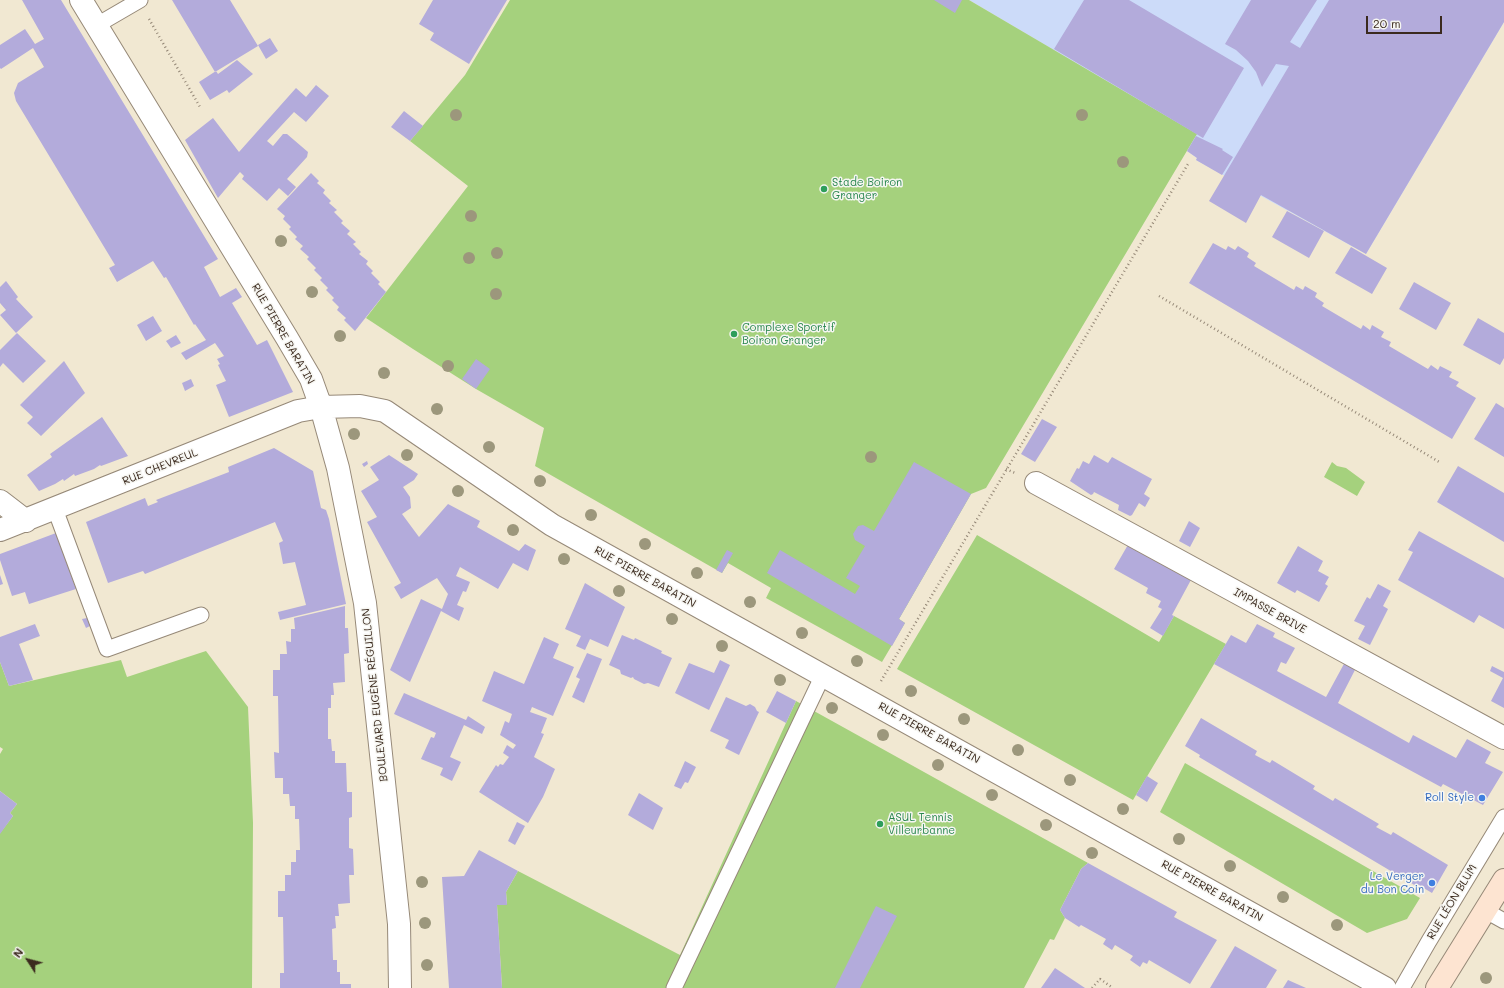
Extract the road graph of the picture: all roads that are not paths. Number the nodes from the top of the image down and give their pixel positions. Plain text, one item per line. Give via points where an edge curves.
1 (81, 0) edge
2 (140, 0) edge
3 (97, 25) junction
4 (321, 407) junction
5 (1036, 483) dead end
6 (0, 501) edge
7 (55, 509) junction
8 (26, 521) junction
9 (0, 530) edge
10 (201, 615) dead end
11 (824, 676) junction
12 (1504, 738) edge
13 (1504, 817) edge
14 (1504, 880) edge
15 (1495, 916) edge
16 (400, 988) edge
17 (674, 988) edge
18 (1385, 988) edge
19 (1402, 988) edge
20 (1437, 988) edge

1 - 3 street, RUE PIERRE BARATIN
2 - 3 lane
3 - 4 street, RUE PIERRE BARATIN via 311,379
4 - 7 street, RUE CHEVREUL via 298,411
4 - 11 street, RUE PIERRE BARATIN via 360,406 385,411 552,525
4 - 16 street, BOULEVARD EUGÈNE RÉGUILLON via 339,474 365,603 400,924
5 - 12 street, IMPASSE BRIVE
6 - 8 street
7 - 8 street, RUE CHEVREUL
7 - 10 lane via 107,649
8 - 9 street, RUE CHEVREUL
11 - 17 lane
11 - 18 street, RUE PIERRE BARATIN
13 - 19 lane, RUE LÉON BLUM
14 - 15 main road
15 - 20 main road

